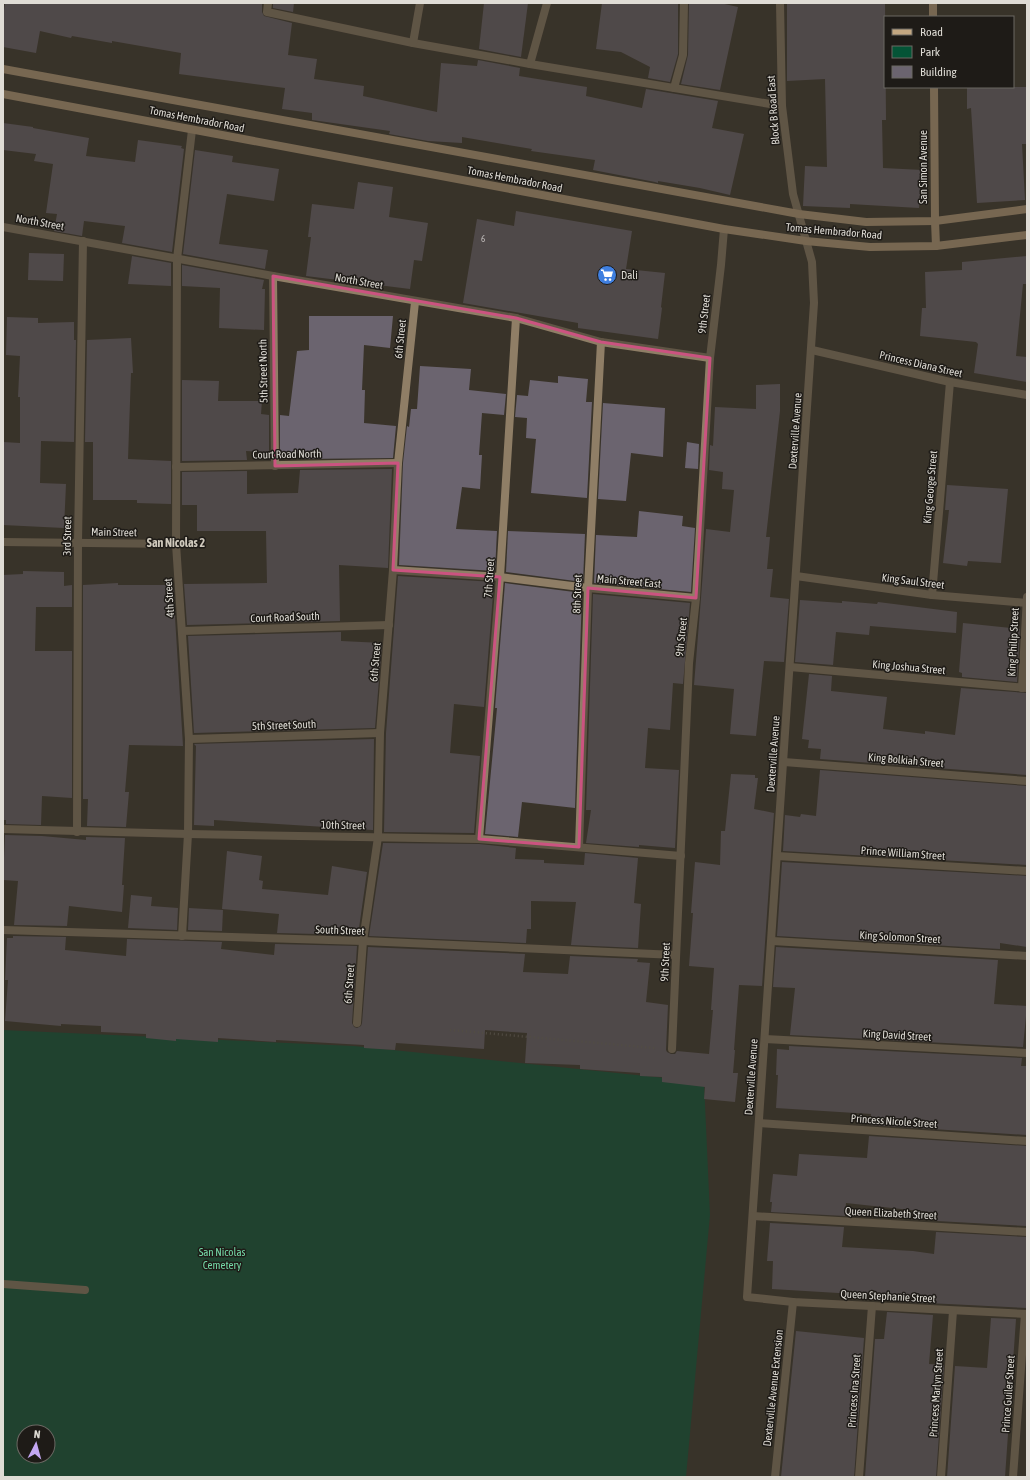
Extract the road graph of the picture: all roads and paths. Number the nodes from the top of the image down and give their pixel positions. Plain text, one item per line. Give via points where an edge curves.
1 (268, 3) edge
2 (420, 3) edge
3 (547, 3) edge
4 (684, 3) edge
5 (780, 3) edge
6 (933, 3) edge
7 (933, 16) edge
8 (413, 43) junction
9 (530, 64) junction
10 (3, 70) edge
11 (674, 88) junction
12 (934, 88) edge
13 (3, 94) edge
14 (782, 106) junction
15 (192, 130) junction
16 (1027, 209) edge
17 (799, 214) junction
18 (935, 221) junction
19 (3, 227) edge
20 (724, 228) junction
21 (1027, 235) edge
22 (83, 241) junction
23 (806, 241) junction
24 (936, 246) junction
25 (177, 259) junction
26 (273, 276) junction
27 (415, 302) junction
28 (516, 318) junction
29 (601, 342) junction
30 (812, 350) junction
31 (710, 358) junction
32 (950, 382) junction
33 (1027, 395) edge
34 (398, 463) junction
35 (275, 466) junction
36 (176, 467) junction
37 (3, 542) edge
38 (78, 542) junction
39 (176, 544) junction
40 (393, 570) junction
41 (796, 576) junction
42 (500, 577) junction
43 (588, 588) junction
44 (932, 595) junction
45 (1027, 597) edge
46 (696, 598) junction
47 (1027, 603) edge
48 (389, 625) junction
49 (182, 631) junction
50 (790, 667) junction
51 (1024, 688) edge
52 (380, 733) junction
53 (189, 739) junction
54 (784, 762) junction
55 (1027, 781) edge
56 (3, 829) edge
57 (77, 832) junction
58 (188, 834) junction
59 (378, 837) junction
60 (479, 839) junction
61 (579, 847) junction
62 (681, 856) junction
63 (777, 856) junction
64 (1027, 872) edge
65 (3, 930) edge
66 (182, 936) junction
67 (364, 941) junction
68 (772, 941) junction
69 (676, 955) junction
70 (1027, 956) edge
71 (358, 1023) dead end
72 (450, 1030) dead end
73 (765, 1039) junction
74 (672, 1050) joint
75 (1027, 1053) edge
76 (759, 1123) junction
77 (1027, 1141) edge
78 (753, 1216) junction
79 (1027, 1232) edge
80 (3, 1284) edge
81 (85, 1290) dead end
82 (747, 1297) joint
83 (793, 1302) junction
84 (872, 1306) junction
85 (953, 1311) junction
86 (1026, 1314) edge
87 (1018, 1404) junction
88 (1027, 1404) edge
89 (775, 1477) edge
90 (859, 1477) edge
91 (941, 1477) edge
92 (1013, 1477) edge

1 - 8 street via 266,12
2 - 8 street
3 - 9 street
4 - 11 street via 683,54
5 - 14 street, Block B Road East
6 - 7 street
8 - 9 street
9 - 11 street
10 - 17 street, Tomas Hembrador Road
11 - 14 street
12 - 18 street, San Simon Avenue
13 - 15 street, Tomas Hembrador Road
14 - 17 street, Block B Road East via 793,194
15 - 20 street, Tomas Hembrador Road
15 - 25 street, 4th Street
16 - 18 street, Tomas Hembrador Road
17 - 18 street, Tomas Hembrador Road via 866,222
17 - 23 street, Dexterville Avenue
18 - 24 street, San Simon Avenue
19 - 22 street, North Street
20 - 23 street, Tomas Hembrador Road
20 - 31 street, 9th Street
21 - 24 street, Tomas Hembrador Road
22 - 25 street, North Street
22 - 38 street, 3rd Street
23 - 24 street, Tomas Hembrador Road via 870,247
23 - 30 street, Dexterville Avenue via 812,262 814,297
25 - 26 street, North Street
25 - 36 street, 4th Street
26 - 27 street, North Street
26 - 35 street, 5th Street North
27 - 28 street, North Street
27 - 34 street, 6th Street
28 - 29 street, North Street
28 - 42 street, 7th Street
29 - 31 street, North Street
29 - 43 street, 8th Street
30 - 32 street, Princess Diana Street
30 - 41 street, Dexterville Avenue
31 - 46 street, 9th Street
32 - 33 street, Princess Diana Street
32 - 44 street, King George Street
34 - 35 street, Court Road North
34 - 40 street, 6th Street
35 - 36 street, Court Road North
36 - 39 street, 4th Street
37 - 38 street, Main Street
38 - 39 street, Main Street
38 - 57 street, 3rd Street
39 - 49 street, 4th Street
40 - 42 street, Main Street East
40 - 48 street, 6th Street
41 - 44 street, King Saul Street
41 - 50 street, Dexterville Avenue
42 - 43 street, Main Street East
42 - 60 street, 7th Street
43 - 46 street, Main Street East
43 - 61 street, 8th Street
44 - 47 street, King Saul Street
45 - 47 street, King Philip Street
46 - 62 street, 9th Street via 689,663
47 - 51 street, King Philip Street
48 - 49 street, Court Road South
48 - 52 street, 6th Street
49 - 53 street, 4th Street
50 - 51 street, King Joshua Street
50 - 54 street, Dexterville Avenue
52 - 53 street, 5th Street South
52 - 59 street, 6th Street
53 - 58 street, 4th Street
54 - 55 street, King Bolkiah Street
54 - 63 street, Dexterville Avenue
56 - 57 street, 10th Street
57 - 58 street, 10th Street
58 - 59 street, 10th Street
58 - 66 street, 4th Street
59 - 60 street, 10th Street
59 - 67 street, 6th Street
60 - 61 street, 10th Street
61 - 62 street, 10th Street
62 - 69 street, 9th Street
63 - 64 street, Prince William Street
63 - 68 street, Dexterville Avenue
65 - 66 street, South Street
66 - 67 street, South Street
67 - 69 street, South Street
67 - 71 street, 6th Street
68 - 70 street, King Solomon Street
68 - 73 street, Dexterville Avenue
69 - 74 street, 9th Street
72 - 74 path
73 - 75 street, King David Street
73 - 76 street, Dexterville Avenue
76 - 77 street, Princess Nicole Street
76 - 78 street, Dexterville Avenue
78 - 79 street, Queen Elizabeth Street
78 - 82 street, Dexterville Avenue
80 - 81 street
82 - 83 street, Queen Stephanie Street
83 - 84 street, Queen Stephanie Street
83 - 89 street, Dexterville Avenue Extension
84 - 85 street, Queen Stephanie Street
84 - 90 street, Princess Ina Street
85 - 86 street, Queen Stephanie Street
85 - 91 street, Princess Marlyn Street
86 - 87 street, Prince Guiler Street
87 - 88 street
87 - 92 street, Prince Guiler Street

